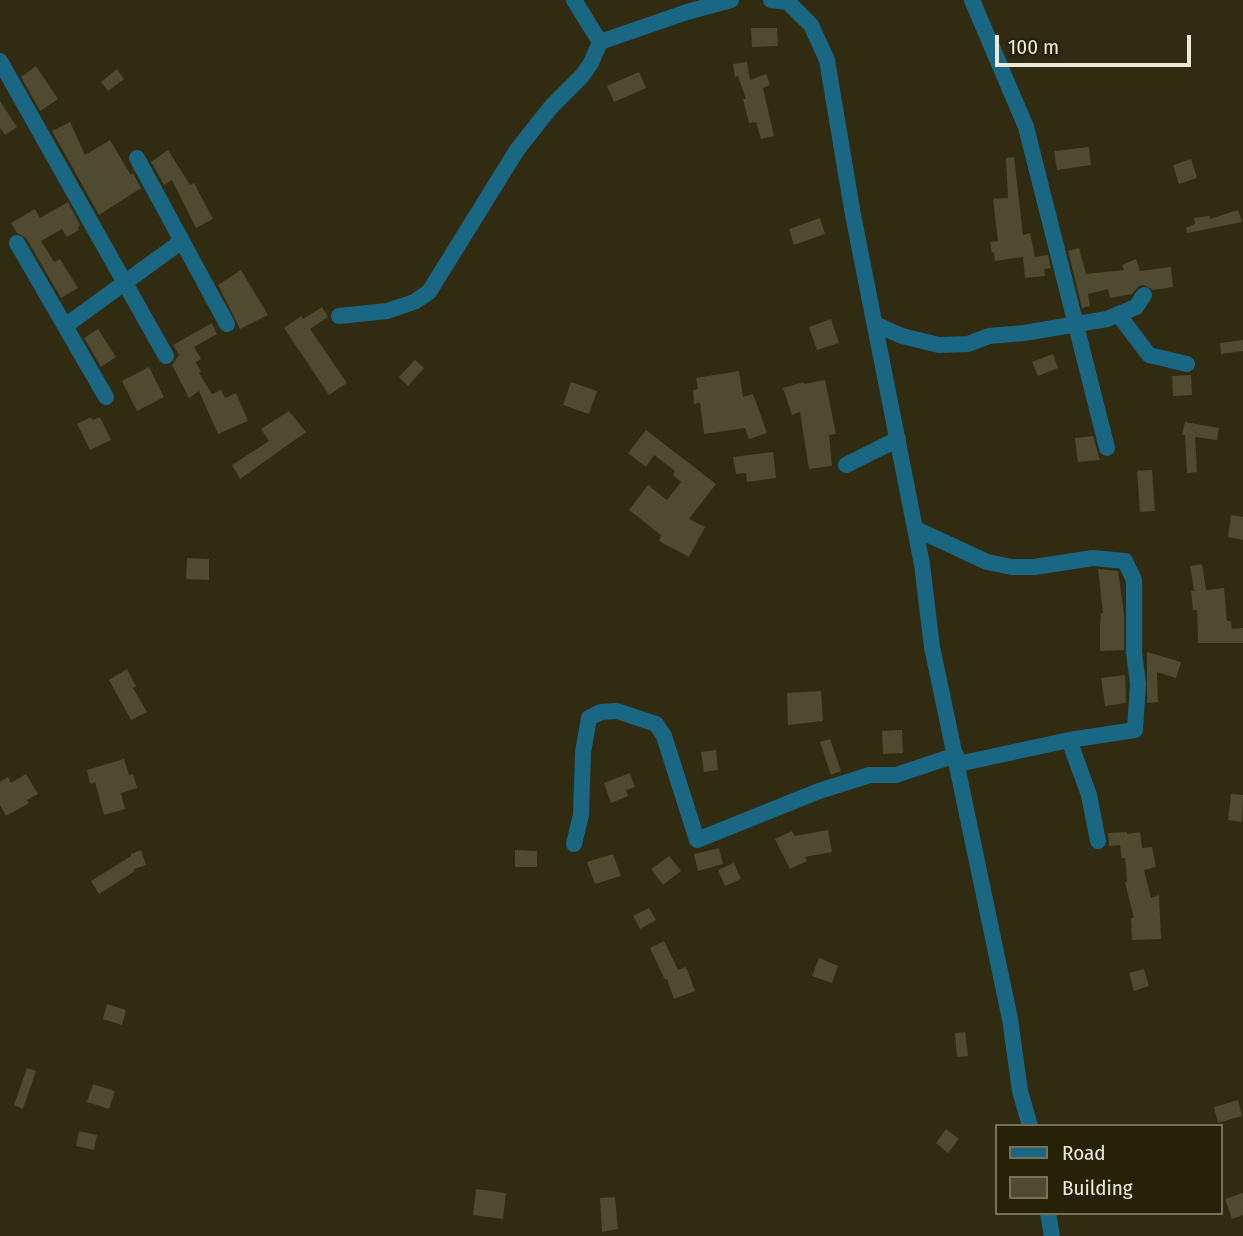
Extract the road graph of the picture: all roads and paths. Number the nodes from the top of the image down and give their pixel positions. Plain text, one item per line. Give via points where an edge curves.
1 (573, 0) edge
2 (731, 0) edge
3 (771, 0) edge
4 (972, 0) edge
5 (600, 42) junction
6 (0, 63) edge
7 (137, 158) dead end
8 (182, 241) junction
9 (17, 243) dead end
10 (124, 281) junction
11 (1144, 295) dead end
12 (1118, 314) junction
13 (340, 316) dead end
14 (227, 324) dead end
15 (875, 324) junction
16 (1077, 325) junction
17 (65, 326) junction
18 (166, 356) dead end
19 (1187, 364) dead end
20 (106, 397) dead end
21 (898, 439) junction
22 (1107, 448) dead end
23 (846, 465) dead end
24 (916, 529) junction
25 (1069, 740) junction
26 (957, 759) junction
27 (1098, 841) dead end
28 (574, 844) dead end
29 (1029, 1124) edge
30 (1048, 1215) edge
31 (1052, 1236) edge

1 - 5 street
2 - 5 street
3 - 15 street via 788,2 811,25 827,60
4 - 16 street via 1026,127
5 - 13 street via 582,76 517,150 429,292 387,311
6 - 10 street
7 - 8 street
8 - 10 street
8 - 14 street
9 - 17 street
10 - 17 street
10 - 18 street
11 - 12 street via 1136,307
12 - 16 street
12 - 19 street via 1149,355
15 - 16 street via 939,345
15 - 21 street
16 - 22 street
17 - 20 street
21 - 23 street
21 - 24 street
24 - 25 street via 987,562 1012,567 1093,558 1125,561 1134,580 1135,730
24 - 26 street via 932,647
25 - 26 street
25 - 27 street via 1089,795
26 - 28 street via 819,790 697,840 656,724 617,711 601,712 589,718 581,815
26 - 29 street
30 - 31 street

